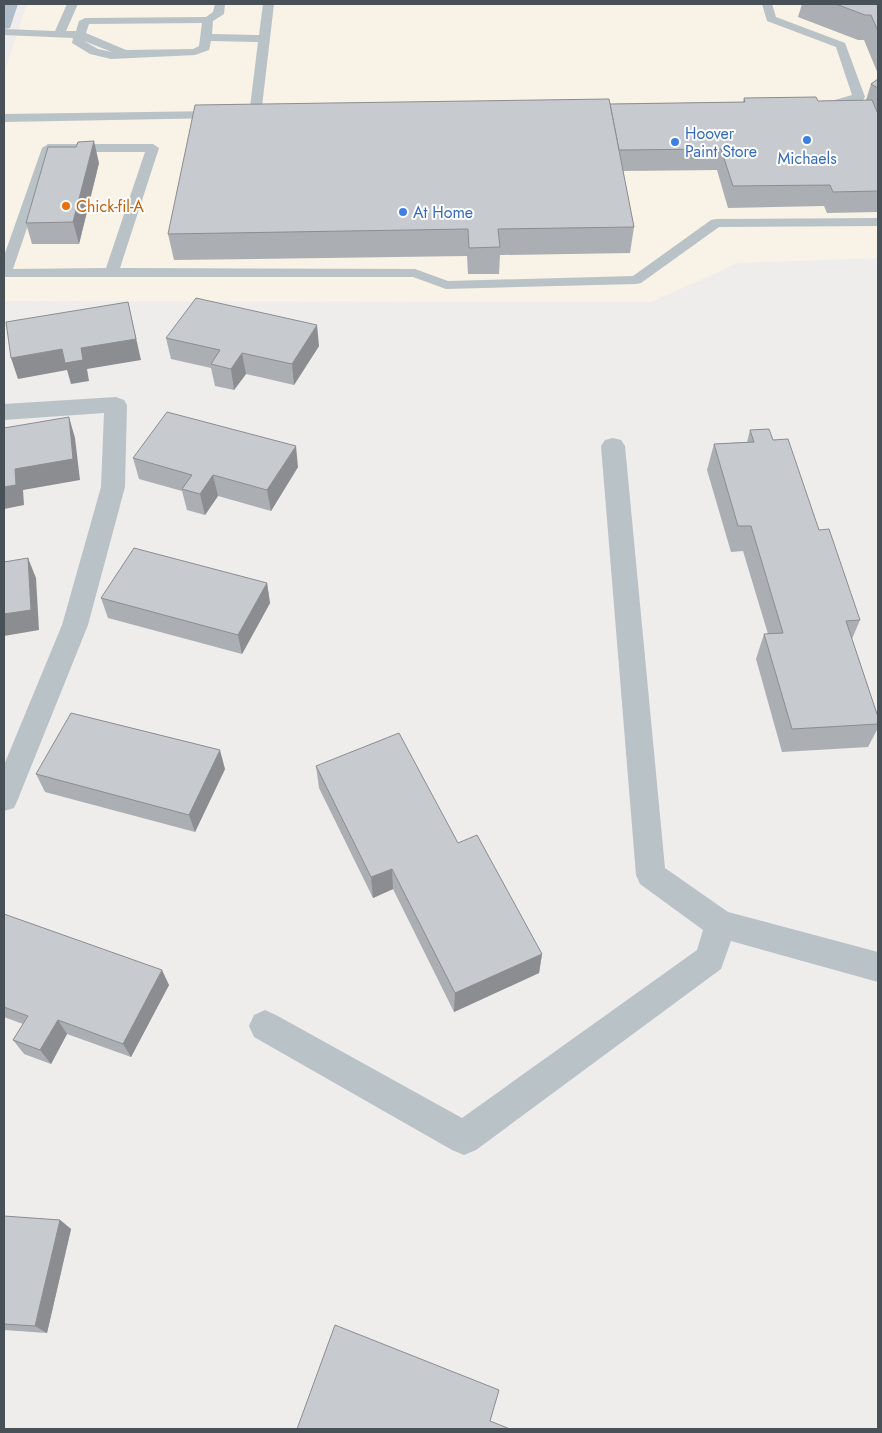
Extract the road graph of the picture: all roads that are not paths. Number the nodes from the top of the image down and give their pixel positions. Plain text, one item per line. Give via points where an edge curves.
1 (10, 4) edge
2 (72, 4) edge
3 (220, 4) edge
4 (269, 4) edge
5 (767, 4) edge
6 (208, 20) junction
7 (4, 25) edge
8 (59, 34) junction
9 (80, 35) junction
10 (206, 37) junction
11 (265, 39) junction
12 (814, 107) edge
13 (226, 115) edge
14 (255, 115) edge
15 (160, 116) junction
16 (56, 117) junction
17 (4, 118) edge
18 (48, 148) junction
19 (153, 148) junction
20 (878, 222) edge
21 (4, 272) edge
22 (112, 272) junction
23 (4, 412) edge
24 (614, 446) dead end
25 (4, 799) edge
26 (720, 924) junction
27 (878, 967) edge
28 (265, 1026) dead end

1 - 7 main road
2 - 8 lane
3 - 6 lane via 218,14
4 - 11 lane
5 - 12 lane via 771,19 841,45 859,97 833,106
6 - 9 lane via 85,21
6 - 10 lane
7 - 8 lane
8 - 9 lane
9 - 10 lane via 78,42 90,51 115,57 195,52 205,48
10 - 11 lane
11 - 14 lane
13 - 15 lane
15 - 16 lane
15 - 19 lane
16 - 17 lane
16 - 18 lane
18 - 19 lane
18 - 21 lane
19 - 22 lane
20 - 22 lane via 716,223 636,280 446,285 415,273
21 - 22 lane
23 - 25 street via 116,405 113,487 75,625
24 - 26 street via 651,875
26 - 27 street
26 - 28 street via 710,959 464,1138

